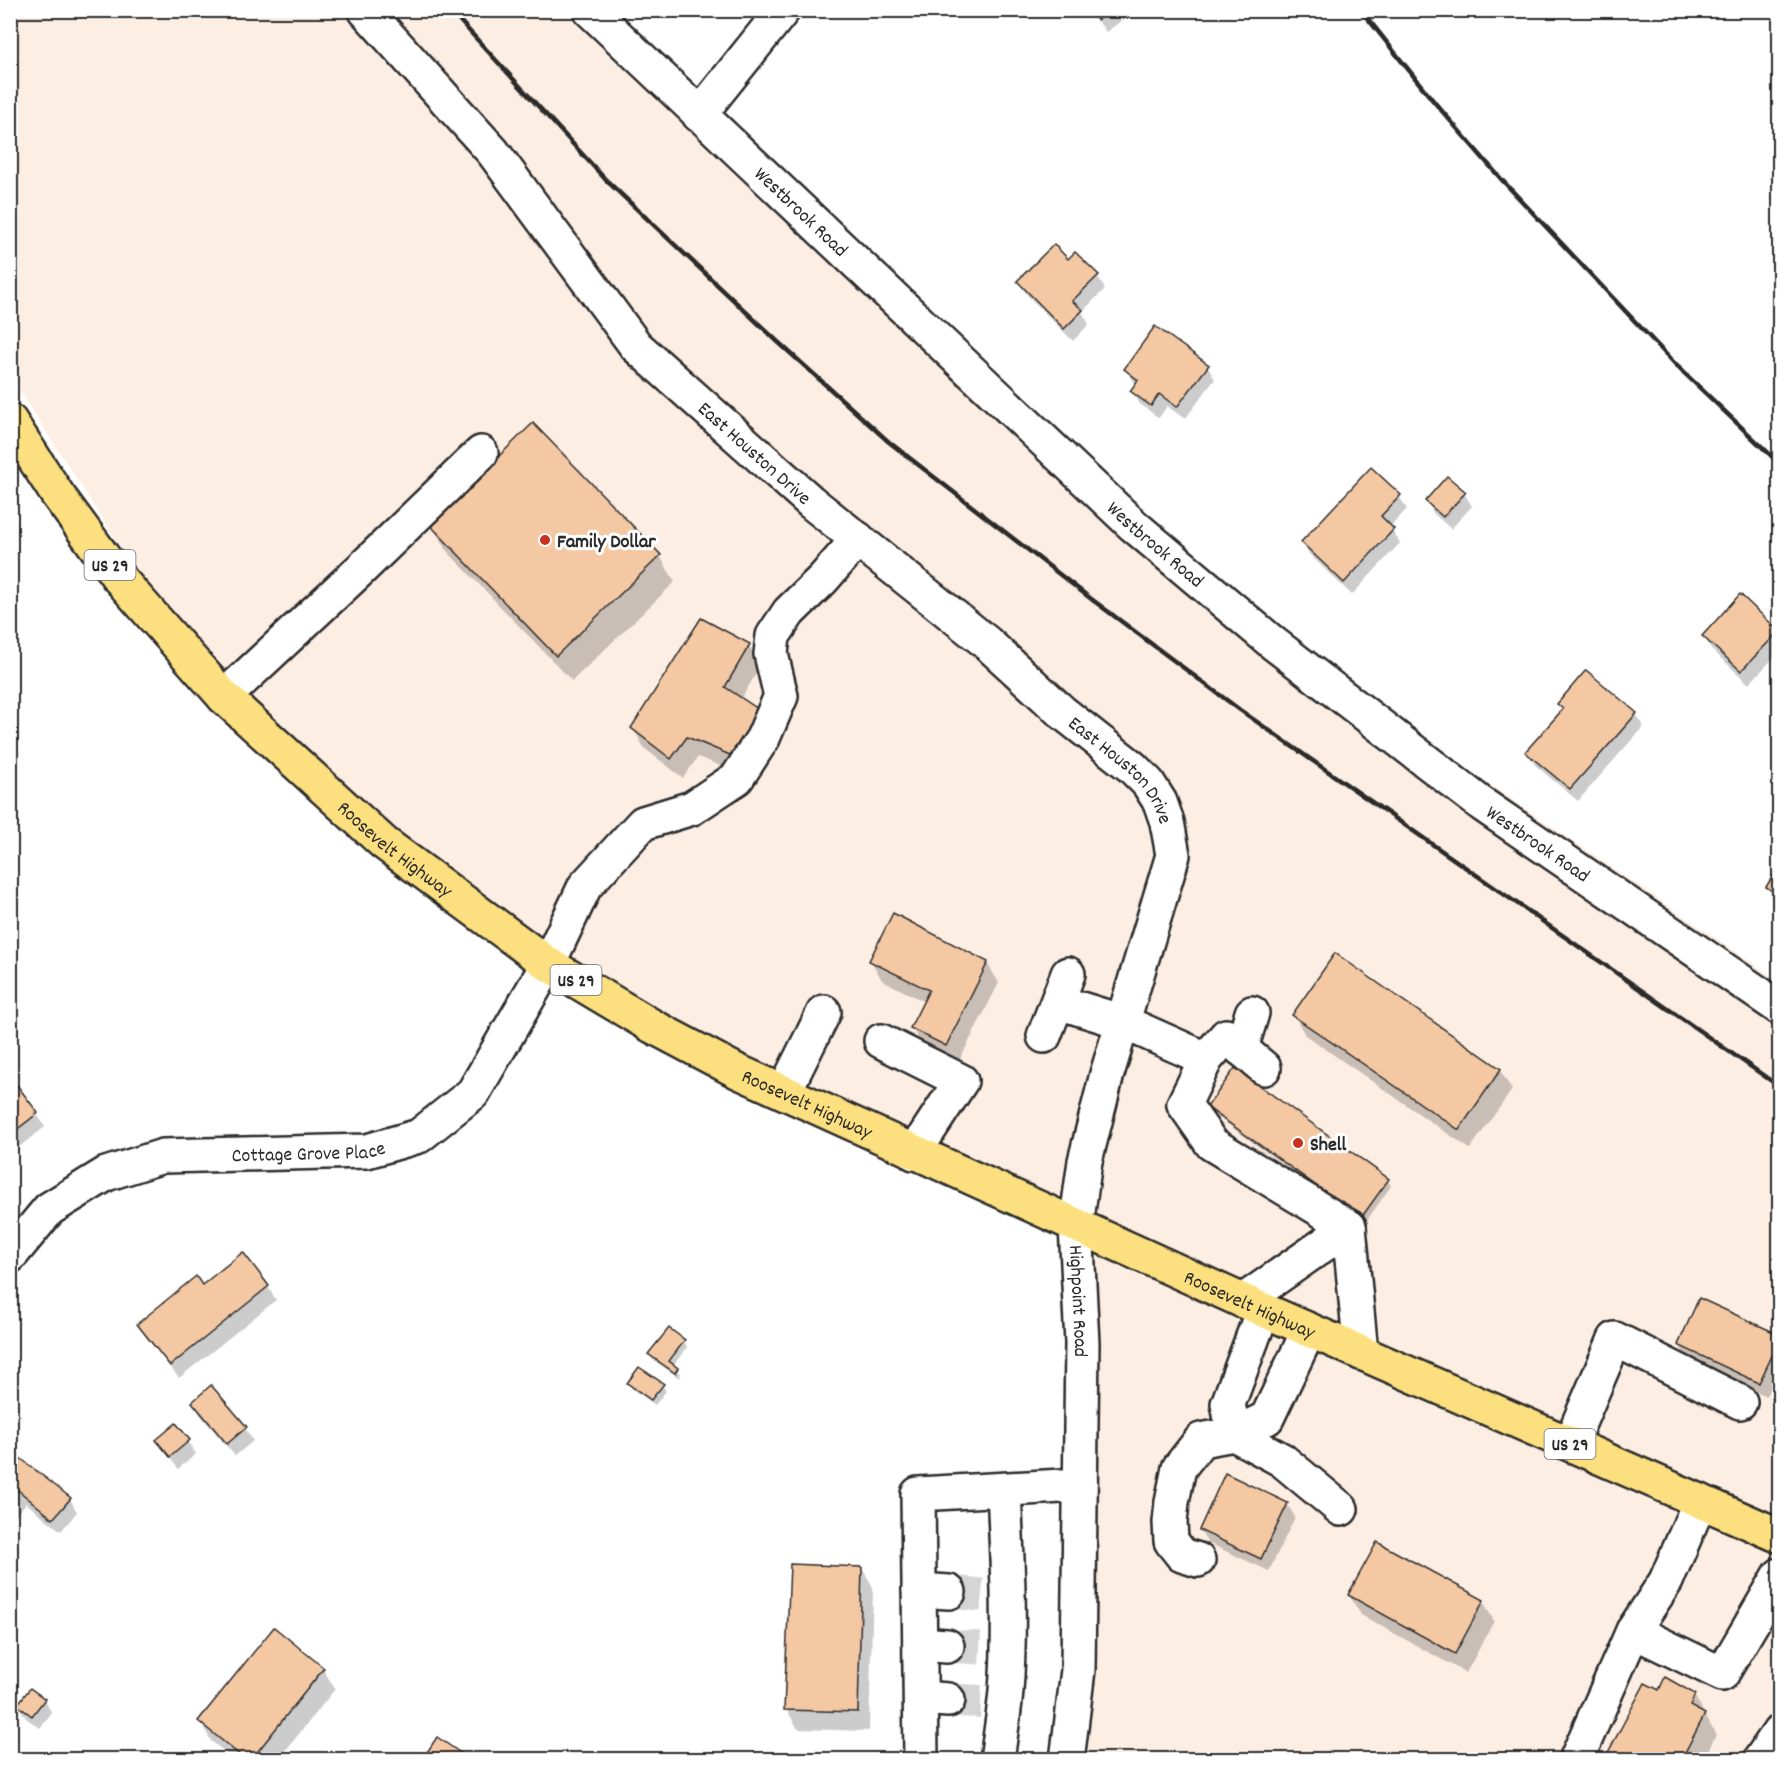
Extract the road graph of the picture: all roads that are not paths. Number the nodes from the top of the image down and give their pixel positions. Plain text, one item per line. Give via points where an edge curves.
1 (365, 10) edge
2 (590, 10) edge
3 (783, 10) edge
4 (699, 115) junction
5 (10, 421) edge
6 (481, 453) dead end
7 (858, 539) junction
8 (224, 697) junction
9 (1173, 855) joint
10 (548, 964) junction
11 (1779, 1008) edge
12 (824, 1012) dead end
13 (1252, 1013) dead end
14 (1123, 1022) junction
15 (1044, 1036) dead end
16 (881, 1041) dead end
17 (1206, 1059) junction
18 (784, 1092) junction
19 (914, 1153) junction
20 (1076, 1226) junction
21 (1349, 1227) junction
22 (10, 1256) edge
23 (1253, 1305) junction
24 (1309, 1330) junction
25 (1361, 1353) junction
26 (1740, 1402) dead end
27 (1234, 1434) junction
28 (1570, 1444) junction
29 (1080, 1485) junction
30 (1004, 1490) junction
31 (1700, 1501) junction
32 (1341, 1509) dead end
33 (1779, 1536) edge
34 (1198, 1560) dead end
35 (1779, 1575) edge
36 (1633, 1631) junction
37 (1779, 1731) edge
38 (921, 1760) edge
39 (997, 1760) edge
40 (1067, 1760) edge
41 (1576, 1760) edge
42 (1760, 1760) edge

1 - 7 street, East Houston Drive via 494,152 636,346
2 - 4 street, Westbrook Road
3 - 4 street
4 - 11 street, Westbrook Road via 1133,525 1273,643 1483,805
5 - 8 main road, Roosevelt Highway / US 29 via 118,577
6 - 8 street
7 - 9 street, East Houston Drive via 986,642 1148,783 1167,822
7 - 10 street, Cottage Grove Place via 789,612 773,636 771,654 782,696 763,738 737,778 692,808 643,823 585,886
8 - 10 main road, Roosevelt Highway / US 29 via 384,843
9 - 14 street, Highpoint Road
10 - 18 main road, Roosevelt Highway / US 29 via 652,1026
10 - 22 street, Cottage Grove Place via 473,1093 420,1136 367,1151 164,1156 106,1174 49,1209
12 - 18 street
13 - 17 street via 1253,1058 1226,1036
14 - 15 street via 1063,988
14 - 17 street
14 - 20 street, Highpoint Road via 1085,1161
16 - 19 street via 962,1082
17 - 21 street via 1184,1104 1212,1144
18 - 19 main road, Roosevelt Highway / US 29
19 - 20 main road, Roosevelt Highway / US 29
20 - 23 main road, Roosevelt Highway / US 29
20 - 29 street, Highpoint Road via 1082,1343
21 - 23 street
21 - 25 street
23 - 24 main road, Roosevelt Highway / US 29
23 - 27 street via 1228,1404
24 - 25 main road, Roosevelt Highway / US 29
24 - 27 street via 1268,1418
25 - 28 main road, Roosevelt Highway / US 29
26 - 28 street via 1615,1339
27 - 32 street via 1282,1460
27 - 34 street via 1201,1440 1179,1468 1172,1502 1171,1542 1182,1555
28 - 31 main road, Roosevelt Highway / US 29
29 - 30 street
29 - 40 street, Highpoint Road via 1078,1670
30 - 38 street via 918,1494 934,1591 934,1699
30 - 39 street
31 - 33 main road, Roosevelt Highway / US 29
31 - 36 street via 1666,1581
35 - 36 street via 1722,1674
36 - 41 street
37 - 42 street

